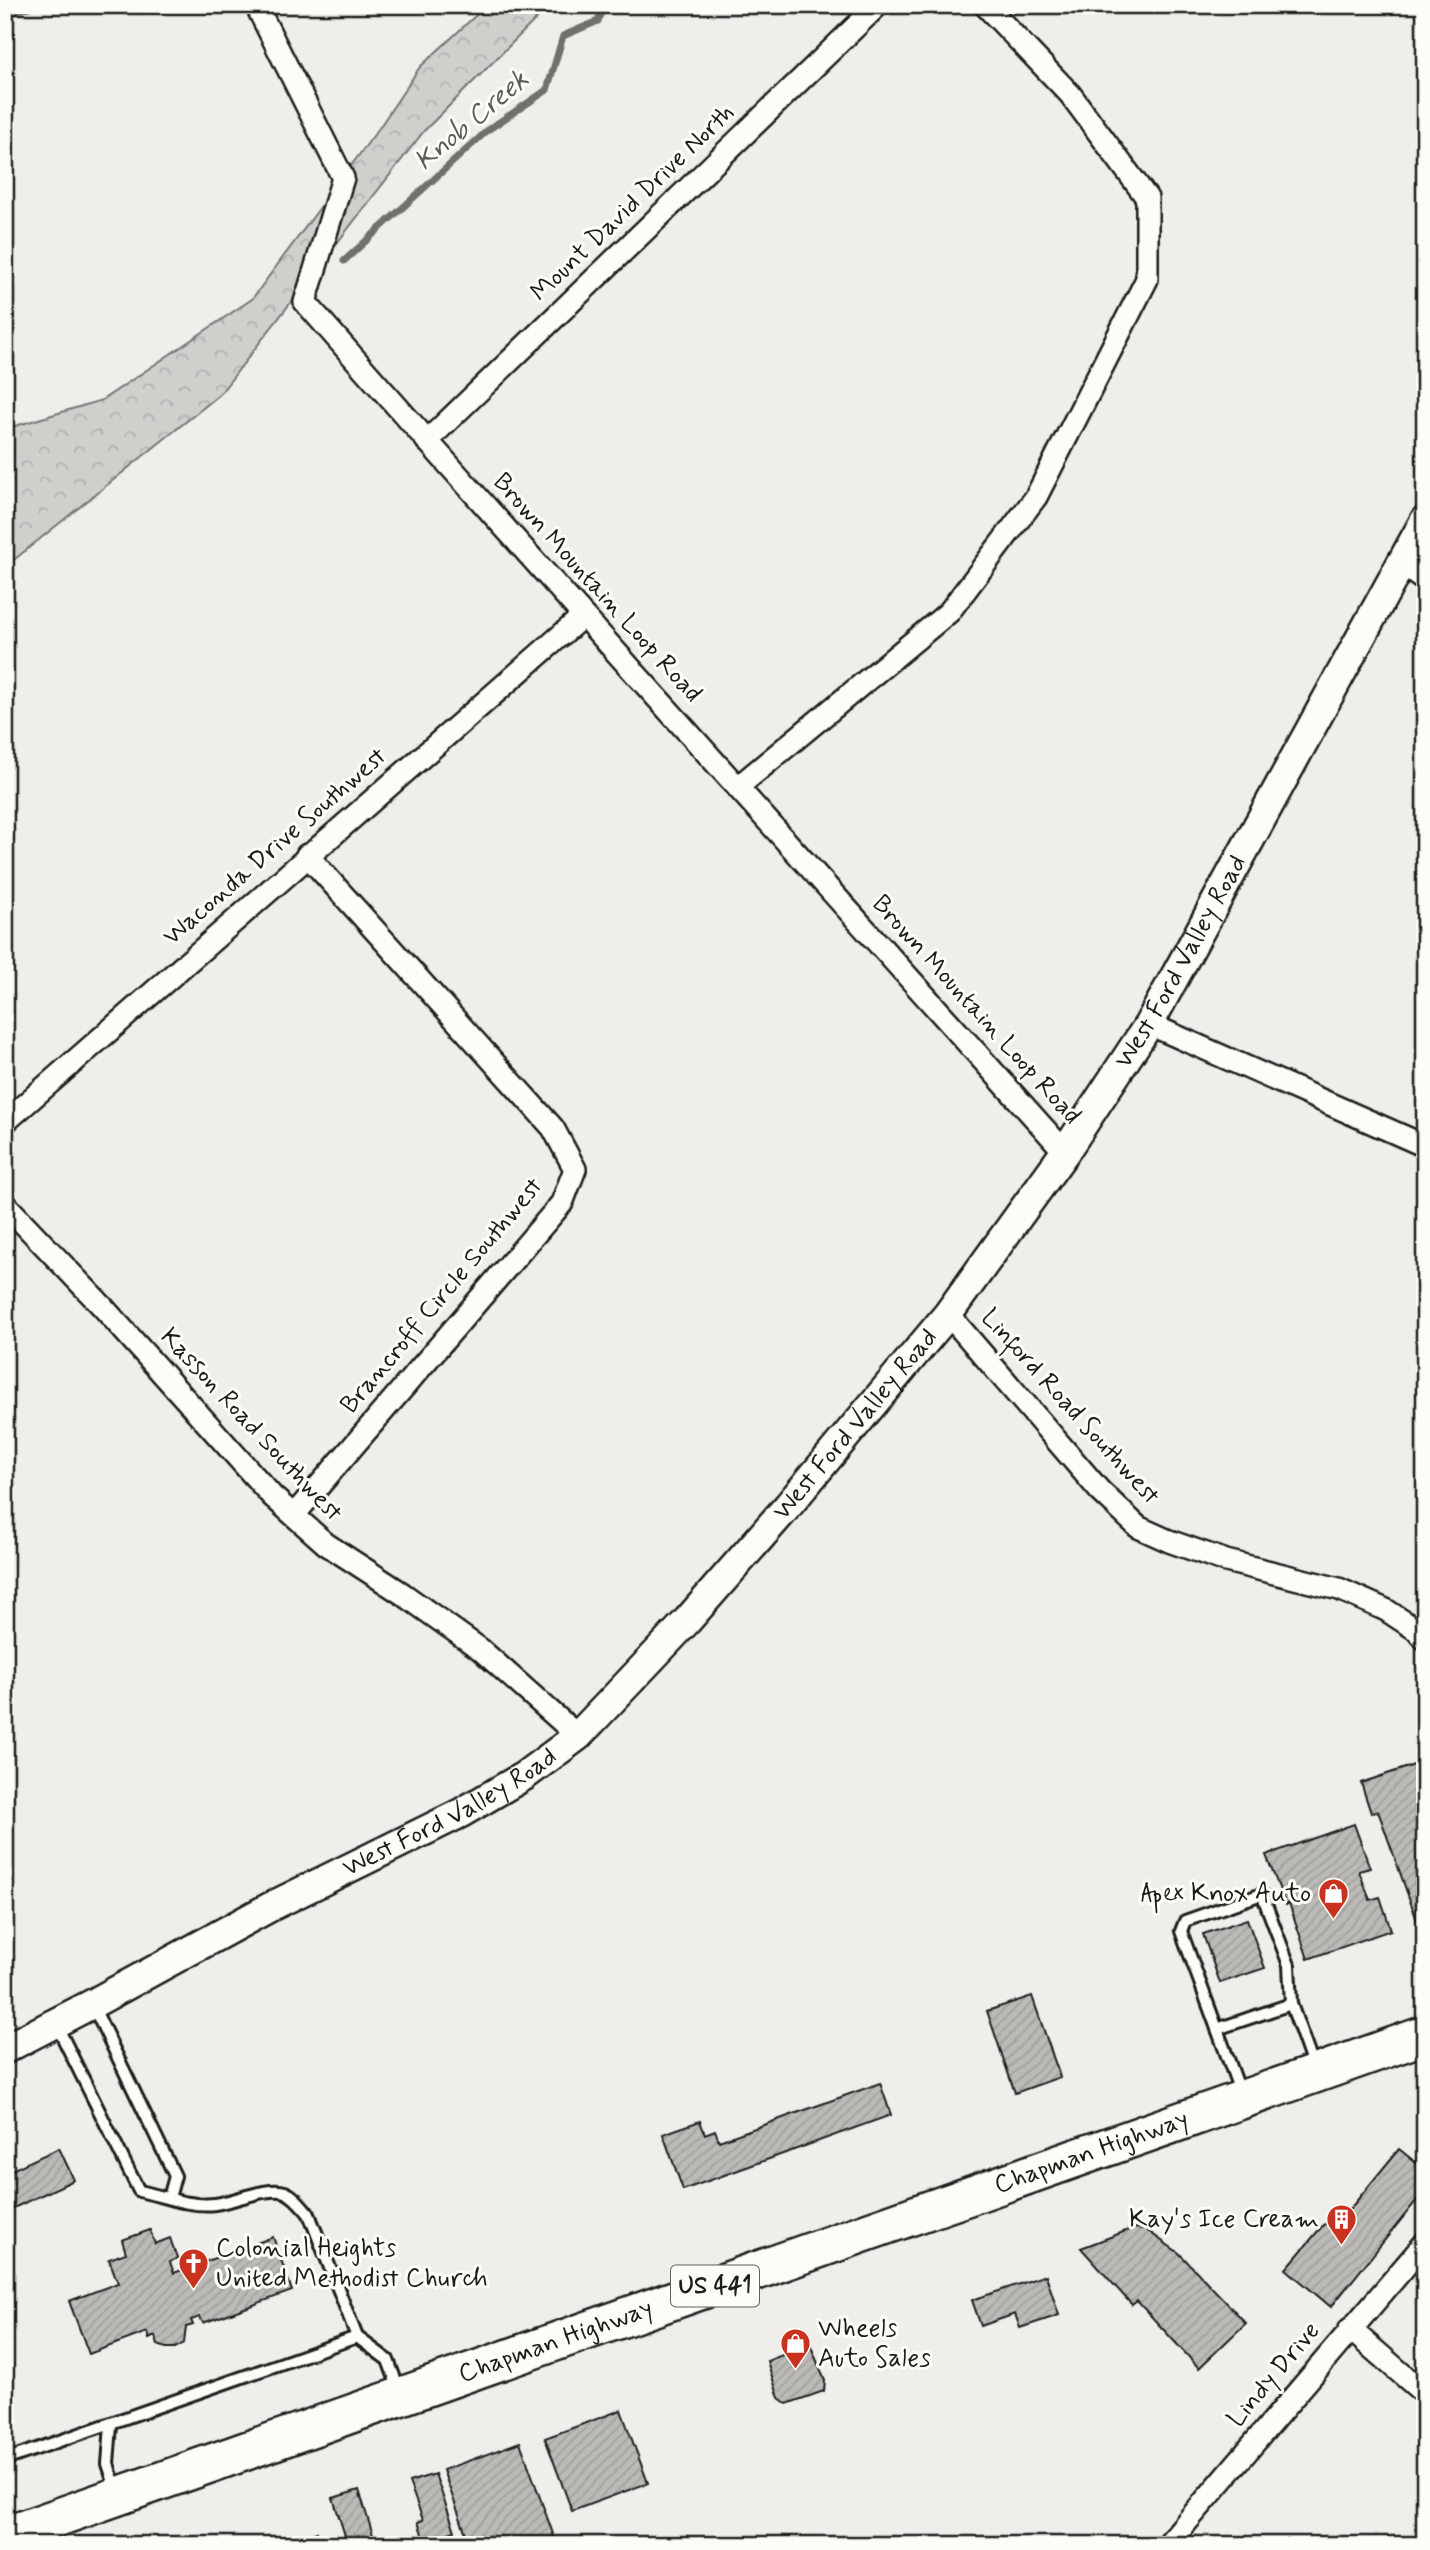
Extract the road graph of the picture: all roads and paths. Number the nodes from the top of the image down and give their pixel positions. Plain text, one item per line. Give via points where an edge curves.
1 (256, 5) edge
2 (878, 5) edge
3 (985, 5) edge
4 (427, 441) junction
5 (1425, 520) edge
6 (1402, 564) junction
7 (1425, 581) edge
8 (583, 616) junction
9 (739, 786) junction
10 (307, 855) junction
11 (1149, 1024) junction
12 (5, 1122) edge
13 (1425, 1146) edge
14 (1065, 1152) junction
15 (5, 1204) edge
16 (948, 1314) junction
17 (294, 1515) junction
18 (1425, 1639) edge
19 (578, 1737) junction
20 (92, 2004) junction
21 (1291, 2004) junction
22 (55, 2024) junction
23 (1217, 2029) junction
24 (1425, 2035) edge
25 (5, 2049) edge
26 (1316, 2074) junction
27 (1243, 2099) junction
28 (169, 2197) junction
29 (1425, 2243) edge
30 (1350, 2329) junction
31 (357, 2337) junction
32 (1425, 2394) edge
33 (402, 2396) junction
34 (111, 2425) junction
35 (5, 2460) edge
36 (119, 2496) junction
37 (5, 2536) edge
38 (1167, 2545) edge

1 - 4 street, Brown Mountain Loop Road via 343,178 305,302
2 - 4 street, Mount David Drive North
3 - 9 street via 1070,94 1147,198 1147,279 1036,497 949,612
4 - 8 street, Brown Mountain Loop Road
5 - 6 street, West Ford Valley Road
6 - 7 street
6 - 11 street, West Ford Valley Road
8 - 9 street, Brown Mountain Loop Road
8 - 10 street, Waconda Drive Southwest
9 - 14 street, Brown Mountain Loop Road
10 - 12 street, Waconda Drive Southwest
10 - 17 street, Brancroff Circle Southwest via 553,1128 575,1169 562,1203
11 - 13 street
11 - 14 street, West Ford Valley Road
14 - 16 street, West Ford Valley Road
15 - 17 street, Kasson Road Southwest
16 - 18 street, Linford Road Southwest via 1100,1491 1138,1527 1226,1561 1339,1590 1386,1610
16 - 19 street, West Ford Valley Road via 751,1548
17 - 19 street, Kasson Road Southwest via 326,1544 480,1649
19 - 20 street, West Ford Valley Road via 461,1813 272,1906
20 - 22 street, West Ford Valley Road
20 - 28 lane via 176,2176
21 - 23 lane
21 - 23 lane via 1289,1965 1262,1894 1185,1921 1181,1931
21 - 26 lane
22 - 25 street, West Ford Valley Road
22 - 28 lane via 139,2192
23 - 27 lane
24 - 26 highway, Chapman Highway / US 441
26 - 27 highway, Chapman Highway / US 441
27 - 33 highway, Chapman Highway / US 441
28 - 31 lane via 189,2204 215,2204 284,2191 297,2200 309,2214
29 - 30 street, Lindy Drive
30 - 32 street
30 - 38 street, Lindy Drive
31 - 33 lane via 388,2360
31 - 34 lane
33 - 36 highway, Chapman Highway / US 441
34 - 35 lane
34 - 36 lane via 108,2464
36 - 37 highway, Chapman Highway / US 441

